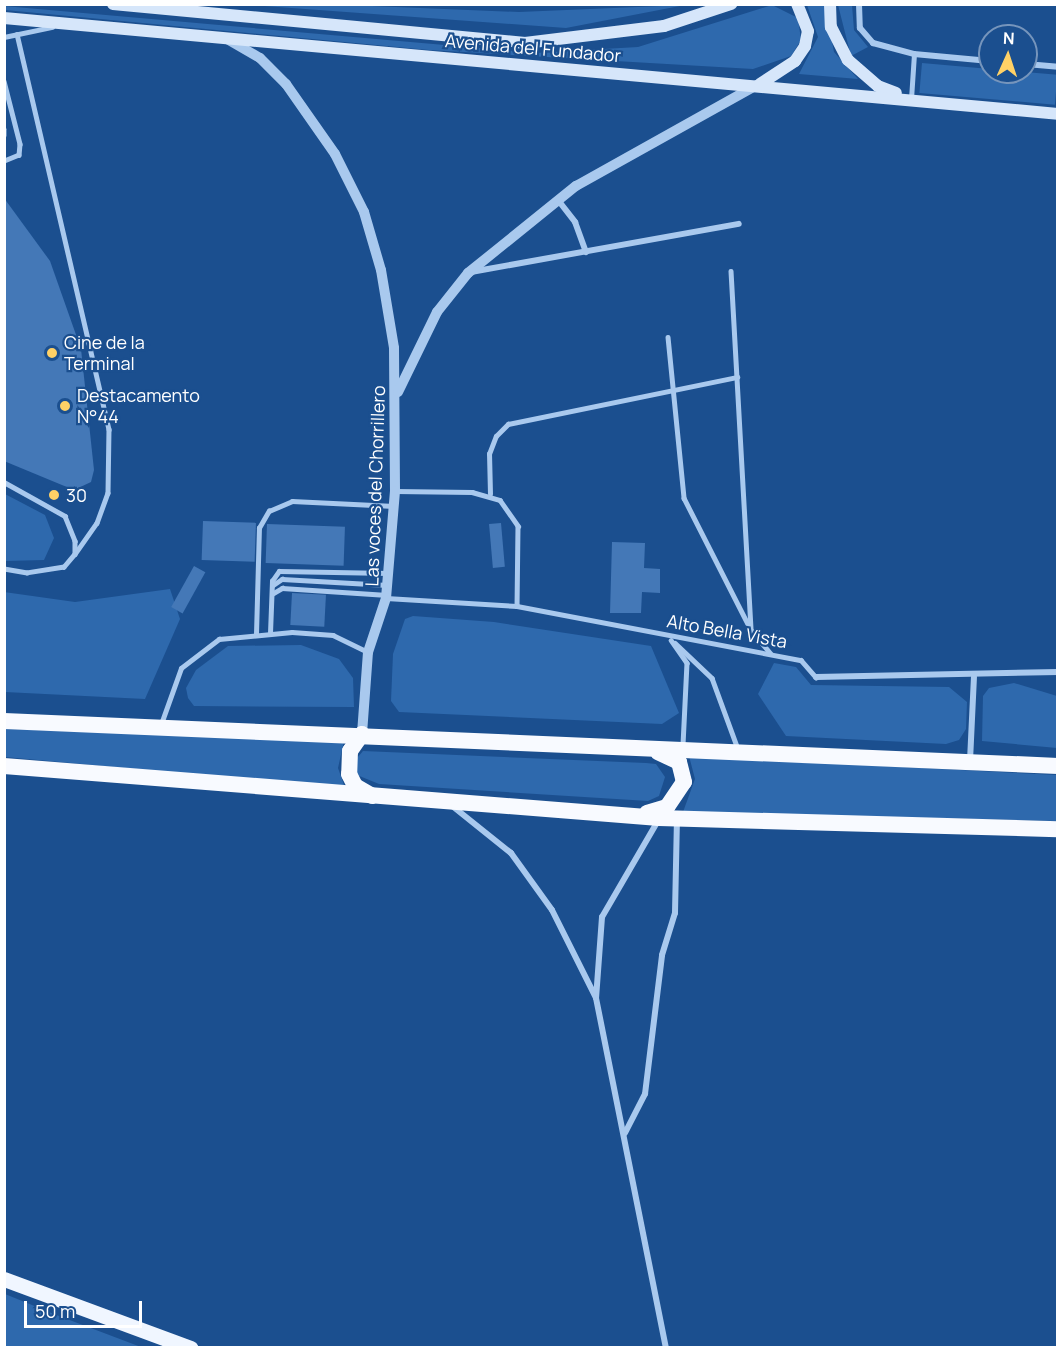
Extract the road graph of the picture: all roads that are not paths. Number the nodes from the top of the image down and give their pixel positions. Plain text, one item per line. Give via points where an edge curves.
1 (113, 4) edge
2 (712, 4) edge
3 (731, 4) edge
4 (830, 4) edge
5 (859, 4) edge
6 (796, 5) edge
7 (178, 8) edge
8 (4, 18) edge
9 (63, 24) junction
10 (664, 26) junction
11 (17, 34) junction
12 (6, 37) edge
13 (227, 39) junction
14 (4, 45) edge
15 (914, 54) junction
16 (978, 60) edge
17 (1038, 65) edge
18 (1058, 67) edge
19 (4, 81) edge
20 (760, 84) junction
21 (911, 99) junction
22 (1058, 114) edge
23 (4, 129) edge
24 (4, 135) edge
25 (4, 161) edge
26 (557, 199) junction
27 (739, 224) dead end
28 (586, 252) junction
29 (731, 271) dead end
30 (468, 273) junction
31 (668, 337) dead end
32 (737, 377) junction
33 (672, 390) junction
34 (397, 395) junction
35 (4, 482) edge
36 (395, 491) junction
37 (490, 494) junction
38 (394, 506) junction
39 (75, 554) junction
40 (4, 569) edge
41 (388, 573) junction
42 (272, 586) junction
43 (387, 593) junction
44 (272, 594) junction
45 (517, 606) junction
46 (750, 630) junction
47 (270, 633) junction
48 (256, 634) junction
49 (671, 640) junction
50 (368, 652) junction
51 (771, 654) junction
52 (1058, 672) edge
53 (816, 677) joint
54 (974, 677) junction
55 (4, 713) edge
56 (4, 721) edge
57 (115, 724) junction
58 (160, 727) junction
59 (362, 734) junction
60 (631, 747) junction
61 (683, 748) junction
62 (739, 751) junction
63 (970, 762) junction
64 (4, 766) edge
65 (1058, 766) edge
66 (682, 772) junction
67 (4, 776) edge
68 (165, 781) junction
69 (379, 800) junction
70 (450, 805) junction
71 (610, 815) junction
72 (659, 818) junction
73 (677, 819) junction
74 (1058, 829) edge
75 (596, 998) junction
76 (625, 1134) junction
77 (4, 1279) edge
78 (191, 1347) edge
79 (666, 1347) edge

1 - 7 main road, Avenida del Fundador
2 - 10 main road
3 - 10 main road
4 - 21 main road via 831,27 848,60 878,86
5 - 15 street via 860,28 873,43
6 - 20 main road via 808,30 805,46 795,61
7 - 10 main road, Avenida del Fundador via 488,42 564,41
8 - 9 main road, Avenida del Fundador
9 - 11 lane
9 - 13 main road, Avenida del Fundador
11 - 12 lane
11 - 39 lane via 109,429 108,493 97,523
12 - 14 lane
13 - 20 main road, Avenida del Fundador
13 - 34 street, Las voces del Chorrillero via 260,58 286,84 335,154 364,212 381,270
15 - 16 street
15 - 21 lane
17 - 18 street
19 - 25 lane via 20,144 19,154
20 - 21 main road, Avenida del Fundador
20 - 26 street via 693,117
21 - 22 main road, Avenida del Fundador
23 - 24 lane
26 - 28 street via 575,222
26 - 30 street
27 - 28 street
28 - 30 street
29 - 32 lane
30 - 34 street via 437,312
31 - 33 lane
32 - 33 lane
32 - 46 lane
33 - 37 lane via 508,424 489,454
33 - 46 lane via 684,498
34 - 36 street, Las voces del Chorrillero
35 - 39 lane via 65,516
36 - 37 lane
36 - 38 street, Las voces del Chorrillero
37 - 45 lane via 512,512 518,526
38 - 41 street, Las voces del Chorrillero
38 - 48 lane via 292,501 269,511 259,528
39 - 40 lane via 64,567 47,571
41 - 42 lane via 286,569 275,575
41 - 43 street, Las voces del Chorrillero
42 - 43 lane via 282,579
42 - 44 lane
43 - 44 lane via 282,588
43 - 45 lane, Alto Bella Vista
43 - 50 street, Las voces del Chorrillero
44 - 47 lane
45 - 49 lane, Alto Bella Vista
46 - 51 lane
47 - 48 lane
47 - 50 lane via 333,635
48 - 58 lane via 219,639 197,651 181,668
49 - 51 lane, Alto Bella Vista
49 - 61 lane via 687,663
49 - 62 lane via 712,678
50 - 59 street, Las voces del Chorrillero
51 - 53 lane, Alto Bella Vista via 801,660
52 - 54 street, Alto Bella Vista
53 - 54 street, Alto Bella Vista
54 - 63 street
55 - 57 highway
56 - 57 highway
57 - 58 highway
58 - 59 highway
59 - 60 highway
59 - 69 highway via 350,751 349,774 355,786
60 - 61 highway
60 - 66 highway via 673,755
61 - 62 highway
61 - 66 lane
62 - 63 highway
63 - 65 highway
64 - 68 highway
66 - 71 highway via 684,782 668,807
67 - 68 highway
68 - 69 highway
69 - 70 highway
70 - 71 highway
70 - 75 street via 511,853 552,910
71 - 72 highway
72 - 73 highway
72 - 75 street via 602,917
73 - 74 highway
73 - 76 street via 675,913 662,955 645,1094
75 - 76 street
76 - 79 street
77 - 78 main road

